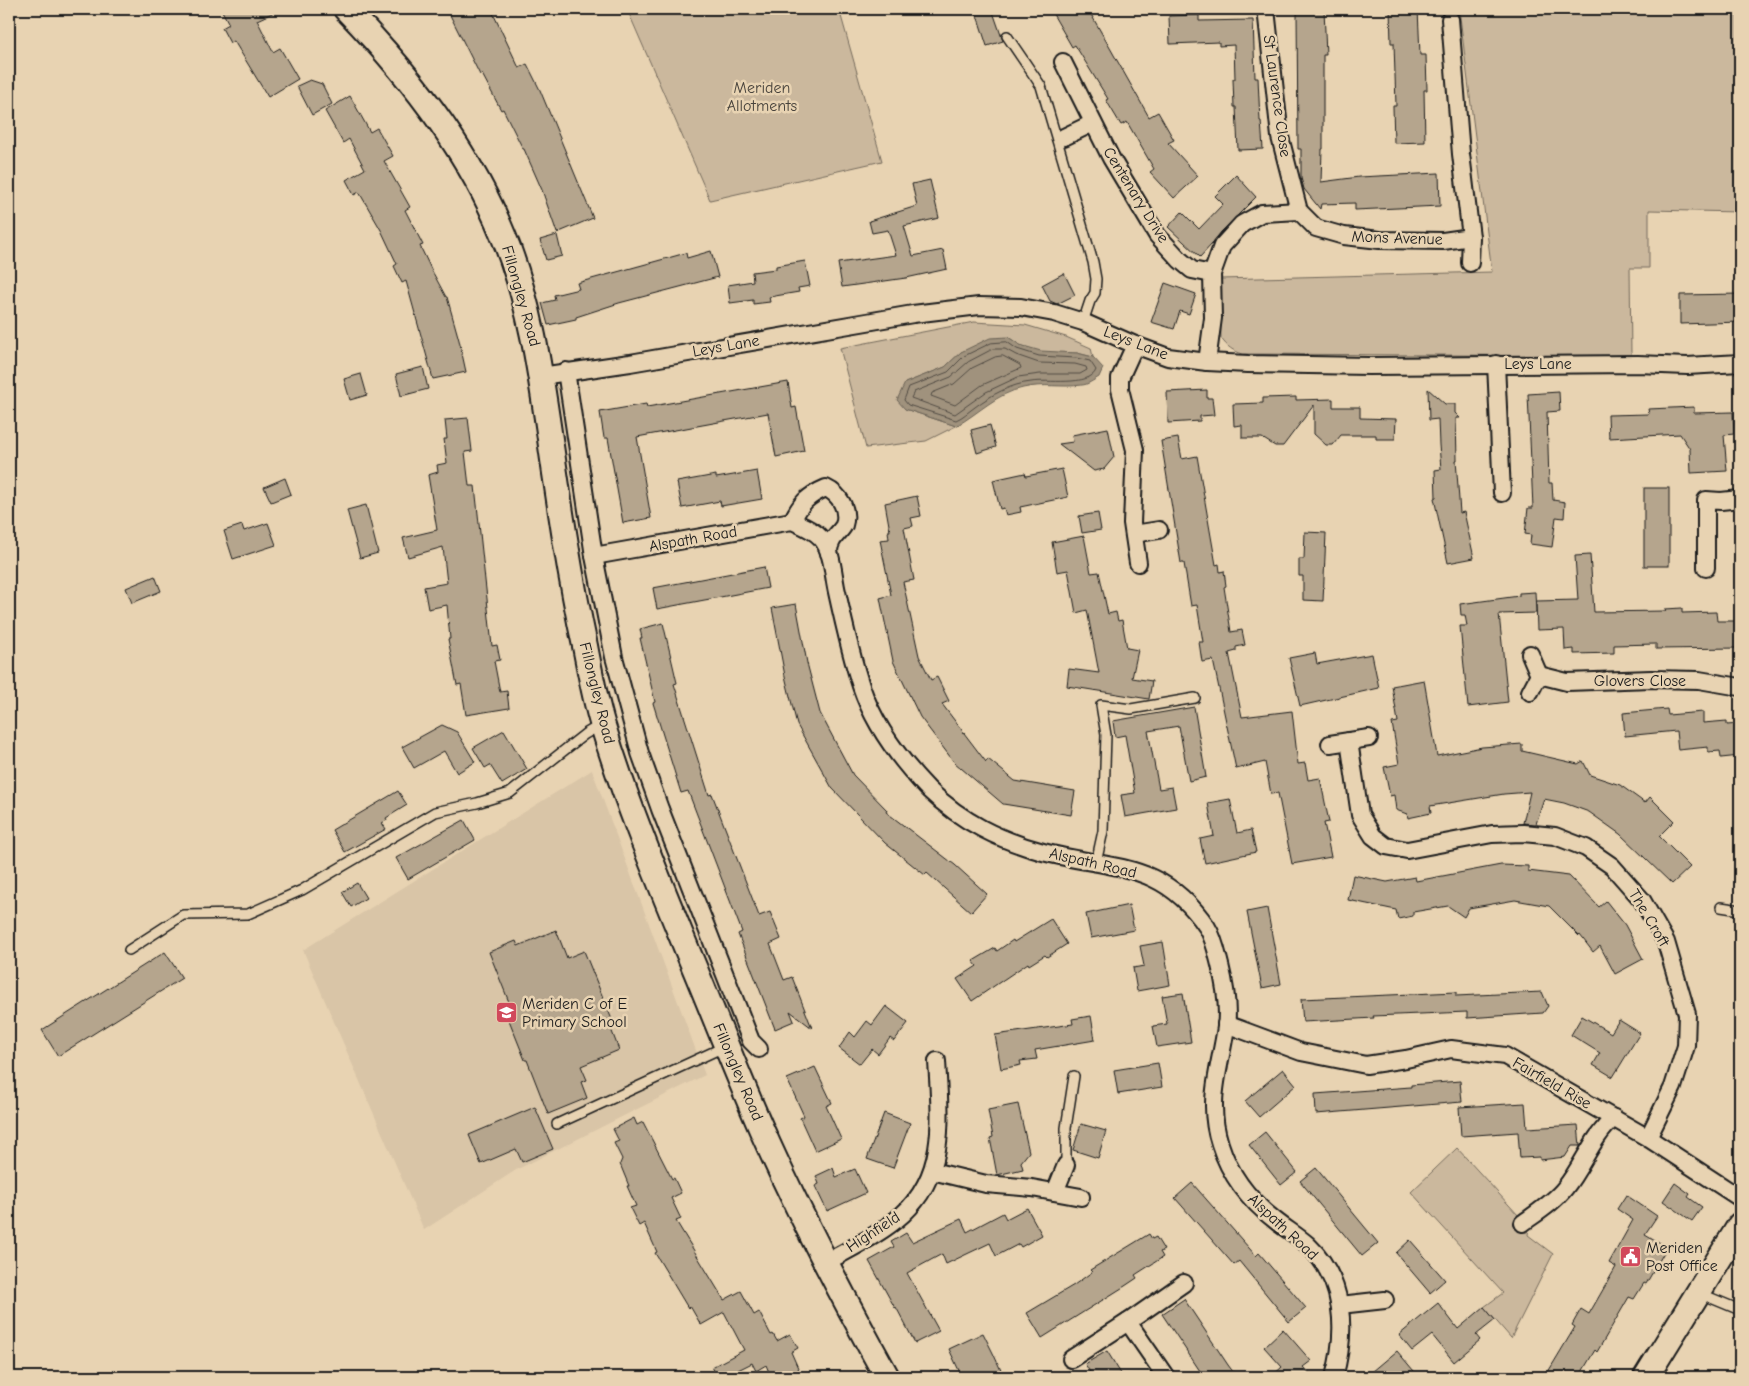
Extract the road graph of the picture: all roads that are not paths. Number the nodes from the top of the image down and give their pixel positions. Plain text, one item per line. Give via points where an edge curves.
1 (346, 9) edge
2 (1266, 9) edge
3 (1450, 19) dead end
4 (1007, 36) dead end
5 (1063, 62) dead end
6 (1093, 123) junction
7 (1064, 137) dead end
8 (1299, 211) junction
9 (1471, 237) junction
10 (1470, 263) dead end
11 (1212, 274) junction
12 (1083, 322) junction
13 (1135, 345) junction
14 (1207, 362) junction
15 (1740, 363) edge
16 (1496, 364) junction
17 (566, 371) junction
18 (541, 376) junction
19 (1502, 493) dead end
20 (1740, 498) edge
21 (792, 521) junction
22 (1159, 530) dead end
23 (1134, 534) junction
24 (829, 553) junction
25 (594, 556) junction
26 (1138, 563) dead end
27 (1706, 568) dead end
28 (1530, 654) dead end
29 (1540, 675) junction
30 (1740, 687) edge
31 (1530, 692) dead end
32 (1195, 698) dead end
33 (603, 724) junction
34 (1369, 738) dead end
35 (1349, 741) junction
36 (1330, 744) dead end
37 (1096, 863) junction
38 (1721, 907) dead end
39 (1740, 910) edge
40 (130, 950) dead end
41 (1226, 1024) junction
42 (726, 1046) junction
43 (760, 1049) dead end
44 (937, 1061) dead end
45 (1074, 1076) dead end
46 (1614, 1118) junction
47 (557, 1124) dead end
48 (1648, 1138) junction
49 (1066, 1165) joint
50 (932, 1171) junction
51 (1055, 1192) junction
52 (1081, 1197) dead end
53 (1740, 1198) edge
54 (1523, 1222) dead end
55 (1740, 1225) edge
56 (826, 1263) junction
57 (1184, 1283) dead end
58 (1698, 1292) junction
59 (1385, 1300) dead end
60 (1340, 1305) junction
61 (1740, 1310) edge
62 (1128, 1322) junction
63 (1071, 1358) dead end
64 (887, 1377) edge
65 (1166, 1377) edge
66 (1334, 1377) edge
67 (1646, 1377) edge

1 - 18 main road, Fillongley Road via 406,76 444,125 476,179 503,235 520,285 532,325
2 - 8 street, St Laurence Close via 1280,137
3 - 9 street
4 - 12 lane via 1041,86 1093,262 1095,294
5 - 6 street, Centenary Drive
6 - 7 street
6 - 11 street, Centenary Drive via 1157,235 1192,270
8 - 9 street, Mons Avenue via 1316,228 1344,236 1380,240
8 - 11 street via 1262,213 1242,224 1222,246
9 - 10 street
11 - 14 street via 1213,318
12 - 13 street, Leys Lane
12 - 17 street, Leys Lane via 1021,307 979,306
13 - 14 street, Leys Lane via 1168,357
13 - 23 street via 1120,378 1135,450
14 - 16 street, Leys Lane via 1369,366
15 - 16 street, Leys Lane via 1687,366
16 - 19 street
17 - 18 street, Leys Lane
17 - 25 street, Fillongley Road
18 - 33 main road, Fillongley Road via 572,586
20 - 27 street via 1706,500
21 - 24 street, Alspath Road via 822,538
21 - 24 street via 801,504 813,493 826,488 835,492 842,501 844,525 831,542
21 - 25 street, Alspath Road
22 - 23 street
23 - 26 street
24 - 37 street, Alspath Road via 861,688 876,722 902,760 964,819 1001,839
25 - 43 street, Fillongley Road via 614,657 640,753 751,1041
28 - 29 street
29 - 30 street, Glovers Close via 1568,682 1699,680
29 - 31 street
32 - 37 lane via 1131,709 1101,705 1106,735 1104,831
33 - 40 lane via 585,734 510,793 435,812 302,890 248,914 183,915
33 - 42 main road, Fillongley Road via 656,874
34 - 35 street
35 - 36 street
35 - 48 street, The Croft via 1360,815 1373,836 1386,846 1407,850 1492,834 1523,832 1555,836 1586,848 1612,866 1642,900 1666,942 1688,1014 1686,1046 1673,1087
37 - 41 street, Alspath Road via 1125,867 1153,877 1170,887 1195,910 1210,932 1218,956 1224,981
38 - 39 lane
41 - 46 street, Fairfield Rise via 1300,1052 1366,1065 1451,1049 1505,1056
41 - 60 street, Alspath Road via 1214,1084 1213,1120 1227,1164 1248,1196 1309,1246 1331,1274
42 - 47 lane
42 - 56 main road, Fillongley Road via 768,1144
44 - 50 street, Highfield via 939,1141
45 - 49 lane via 1066,1128
46 - 48 street, Fairfield Rise
46 - 54 street via 1589,1149 1565,1188
48 - 53 street, Fairfield Rise
49 - 51 street
50 - 51 street via 986,1184
50 - 56 street, Highfield via 926,1185 902,1215
51 - 52 street
55 - 58 main road
56 - 64 main road, Fillongley Road
57 - 62 street
58 - 61 lane
58 - 67 main road
59 - 60 street
60 - 66 street, Alspath Road via 1341,1350
62 - 63 street
62 - 65 street

